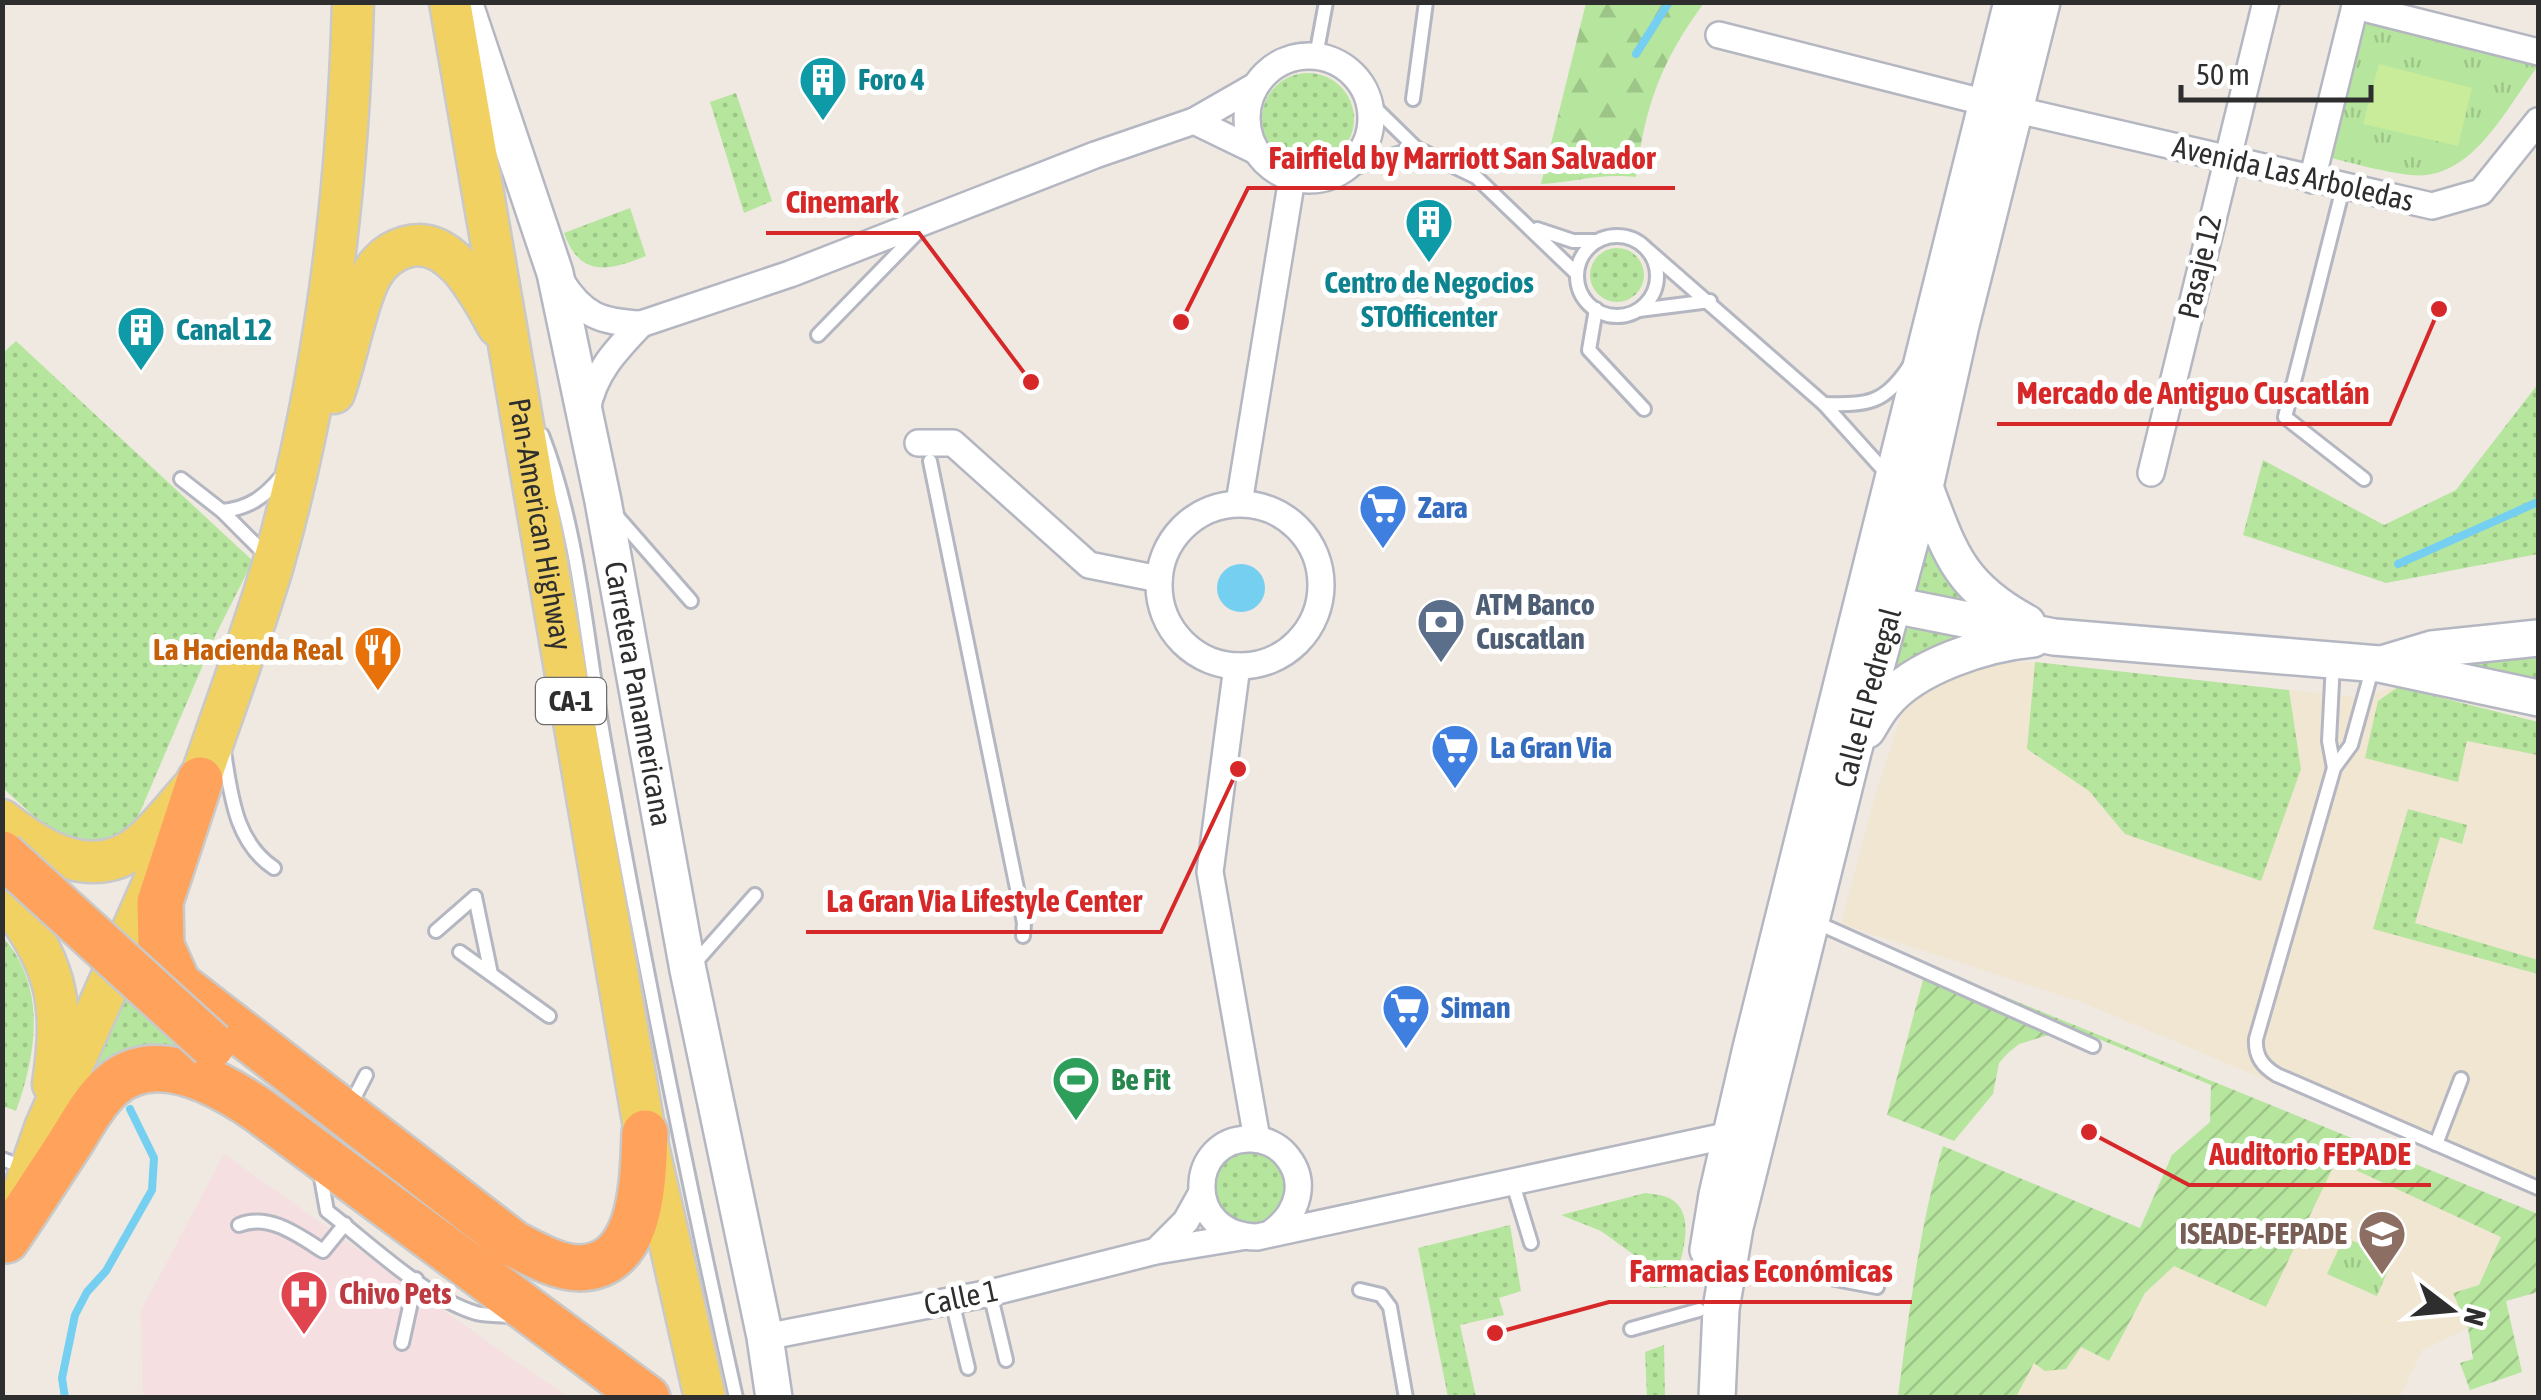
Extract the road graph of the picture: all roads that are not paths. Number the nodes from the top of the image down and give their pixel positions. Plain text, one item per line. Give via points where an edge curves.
1 (353, 2) edge
2 (450, 2) edge
3 (464, 2) edge
4 (1326, 2) edge
5 (1426, 2) edge
6 (2012, 2) edge
7 (2042, 2) edge
8 (2266, 2) edge
9 (2356, 4) edge
10 (1719, 35) dead end
11 (2538, 52) edge
12 (1316, 56) junction
13 (1255, 86) junction
14 (1413, 99) dead end
15 (1370, 102) junction
16 (2001, 106) junction
17 (1194, 121) junction
18 (2538, 121) edge
19 (1416, 148) junction
20 (1256, 150) junction
21 (2226, 158) junction
22 (1338, 173) junction
23 (1292, 178) junction
24 (2312, 180) junction
25 (2343, 188) junction
26 (929, 220) junction
27 (1532, 228) junction
28 (1598, 241) junction
29 (1649, 252) junction
30 (555, 273) junction
31 (1578, 274) junction
32 (1710, 301) junction
33 (1596, 309) junction
34 (1636, 311) junction
35 (641, 324) junction
36 (1930, 331) junction
37 (818, 335) dead end
38 (513, 366) junction
39 (1824, 404) junction
40 (1644, 409) dead end
41 (585, 418) junction
42 (924, 452) joint
43 (300, 455) junction
44 (2151, 473) dead end
45 (181, 479) dead end
46 (2364, 479) dead end
47 (1909, 484) junction
48 (603, 500) junction
49 (1239, 503) junction
50 (222, 510) junction
51 (284, 520) junction
52 (273, 562) junction
53 (1159, 579) junction
54 (691, 600) dead end
55 (1878, 602) junction
56 (2054, 637) junction
57 (2538, 638) edge
58 (2333, 660) junction
59 (2377, 664) junction
60 (1236, 666) junction
61 (2538, 698) edge
62 (219, 725) junction
63 (1852, 752) junction
64 (2334, 768) junction
65 (200, 780) junction
66 (2, 820) edge
67 (2, 854) edge
68 (274, 868) dead end
69 (2, 893) edge
70 (755, 895) dead end
71 (1810, 920) junction
72 (436, 931) dead end
73 (1022, 936) dead end
74 (460, 952) dead end
75 (688, 970) junction
76 (490, 974) junction
77 (548, 1016) dead end
78 (2092, 1046) dead end
79 (366, 1075) dead end
80 (2461, 1079) dead end
81 (345, 1114) junction
82 (46, 1128) junction
83 (645, 1134) junction
84 (1730, 1134) junction
85 (1257, 1139) junction
86 (2436, 1144) junction
87 (317, 1154) junction
88 (16, 1164) edge
89 (1298, 1181) junction
90 (1513, 1184) junction
91 (2538, 1188) edge
92 (1201, 1194) junction
93 (1362, 1214) junction
94 (344, 1224) junction
95 (239, 1226) dead end
96 (1272, 1233) junction
97 (1241, 1237) junction
98 (1531, 1243) dead end
99 (4, 1245) edge
100 (1156, 1251) junction
101 (1804, 1274) dead end
102 (416, 1280) junction
103 (1877, 1288) dead end
104 (1360, 1290) dead end
105 (990, 1293) junction
106 (952, 1300) junction
107 (1699, 1310) junction
108 (537, 1317) junction
109 (1631, 1328) dead end
110 (765, 1337) junction
111 (402, 1343) dead end
112 (1006, 1360) dead end
113 (968, 1368) dead end
114 (646, 1398) edge
115 (660, 1398) edge
116 (705, 1398) edge
117 (736, 1398) edge
118 (774, 1398) edge
119 (1406, 1398) edge
120 (1692, 1398) edge
121 (1717, 1398) edge

1 - 43 main road via 342,205
2 - 38 main road, Pan-American Highway / CA-1
3 - 30 main road, Carretera Panamericana
4 - 12 lane
5 - 14 lane
6 - 16 main road, Calle El Pedregal
7 - 16 main road, Calle El Pedregal
8 - 21 street, Pasaje 12
9 - 11 street
9 - 24 street
10 - 16 street, Avenida Las Arboledas
12 - 13 street via 1282,62
12 - 15 street via 1352,72
13 - 17 street
13 - 20 street via 1246,120
15 - 19 lane
15 - 22 street via 1366,143
16 - 21 street, Avenida Las Arboledas
16 - 36 main road, Calle El Pedregal
16 - 47 main road, Calle El Pedregal
17 - 20 street
17 - 26 street
18 - 25 street, Avenida Las Arboledas via 2481,192 2432,206
19 - 22 lane
19 - 27 lane via 1466,170
20 - 23 street via 1267,165
21 - 24 street, Avenida Las Arboledas
21 - 44 street, Pasaje 12
22 - 23 street via 1320,180
23 - 49 street
24 - 25 street, Avenida Las Arboledas
25 - 46 lane via 2285,416
26 - 35 street
26 - 37 lane
27 - 28 lane
27 - 31 lane
28 - 29 lane via 1630,237
28 - 31 lane via 1583,255
29 - 32 lane
29 - 34 lane via 1657,283
30 - 35 street via 581,309
30 - 41 main road, Carretera Panamericana
31 - 33 lane via 1583,296
32 - 34 lane
32 - 39 lane
33 - 34 lane via 1618,316
33 - 40 lane via 1589,350
35 - 41 street via 602,368
36 - 39 lane via 1882,396 1863,405
36 - 47 main road, Calle El Pedregal
38 - 51 main road via 462,269 441,251 418,244 392,251 365,287 317,443
38 - 83 main road, Pan-American Highway / CA-1
38 - 117 lane via 558,484 578,573 658,1026
39 - 47 lane
41 - 48 main road, Carretera Panamericana
42 - 53 street via 953,443 1089,566
42 - 73 lane
43 - 50 lane via 258,501
43 - 51 main road
45 - 50 lane
47 - 55 main road, Calle El Pedregal
47 - 56 main road via 1969,582 1994,605
48 - 54 lane
48 - 75 main road, Carretera Panamericana
49 - 53 street via 1187,523 1165,554
49 - 60 street via 1272,510 1295,524 1312,546 1322,586 1317,612 1294,646 1270,661
50 - 52 lane
51 - 52 main road
52 - 62 main road
53 - 60 street via 1164,616 1178,638 1207,660
55 - 56 main road
55 - 63 main road, Calle El Pedregal
55 - 84 main road, Calle El Pedregal
56 - 58 main road
56 - 63 main road via 2005,642 1915,679 1884,702
57 - 59 main road via 2432,649
58 - 59 main road
58 - 64 lane
59 - 61 main road
59 - 64 lane via 2351,745
60 - 85 street via 1210,872
62 - 65 main road
62 - 68 lane via 247,844
63 - 71 main road, Calle El Pedregal
64 - 86 lane via 2257,1054 2268,1070
65 - 66 main road via 142,843 97,862 64,860
65 - 81 highway via 160,902 160,946 169,968 178,984
65 - 82 main road
67 - 115 highway, bridge via 212,1045 646,1378
69 - 82 main road via 47,960 56,986 57,1056
70 - 75 lane
71 - 78 lane
71 - 121 main road, Calle El Pedregal via 1735,1228 1721,1309
72 - 76 lane via 475,897
74 - 76 lane
75 - 110 main road, Carretera Panamericana
76 - 77 lane
79 - 81 lane
80 - 86 lane
81 - 83 highway via 514,1244 578,1268 615,1254 630,1233
82 - 88 main road
83 - 116 main road, Pan-American Highway / CA-1
84 - 90 street, Calle 1
84 - 107 main road, Calle El Pedregal
85 - 89 street via 1280,1149
85 - 92 street via 1217,1152
86 - 91 lane
87 - 94 lane via 327,1211
87 - 99 highway via 208,1079 170,1070 130,1074 98,1102
87 - 108 highway
88 - 99 main road
89 - 93 street via 1327,1204
89 - 96 street via 1290,1216
90 - 93 street, Calle 1
90 - 98 lane
92 - 97 street via 1214,1222
92 - 100 street
93 - 96 street, Calle 1
94 - 95 lane via 324,1251 264,1222
94 - 102 lane
96 - 97 street, Calle 1
97 - 100 street, Calle 1
100 - 105 street, Calle 1
101 - 103 lane
102 - 108 lane via 480,1314
102 - 111 lane
104 - 119 lane via 1381,1295 1390,1307
105 - 106 street, Calle 1
105 - 112 lane
106 - 110 street, Calle 1
106 - 113 lane
107 - 109 lane
107 - 120 main road, Calle El Pedregal
108 - 114 highway
110 - 118 main road, Carretera Panamericana

